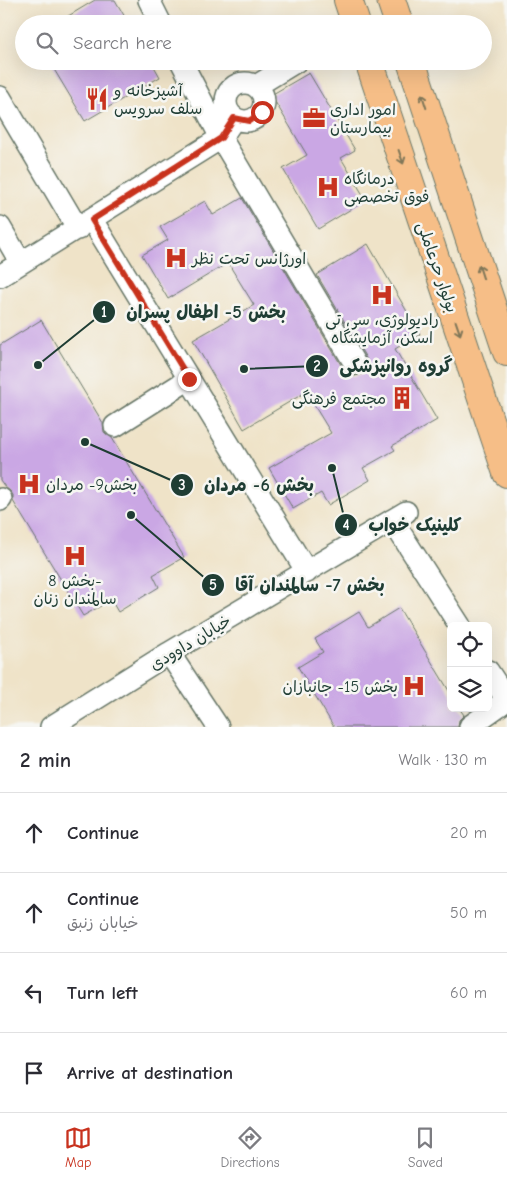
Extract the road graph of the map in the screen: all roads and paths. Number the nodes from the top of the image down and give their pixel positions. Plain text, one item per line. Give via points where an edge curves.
1 (149, 0) edge
2 (348, 0) edge
3 (391, 0) edge
4 (156, 15) edge
5 (353, 15) edge
6 (396, 15) edge
7 (186, 70) edge
8 (283, 70) edge
9 (372, 70) edge
10 (414, 70) edge
11 (0, 97) edge
12 (221, 138) junction
13 (85, 224) junction
14 (0, 227) edge
15 (21, 263) junction
16 (0, 276) edge
17 (507, 352) edge
18 (355, 364) dead end
19 (189, 379) junction
20 (115, 426) dead end
21 (507, 473) edge
22 (307, 572) junction
23 (458, 622) edge
24 (169, 653) junction
25 (492, 677) edge
26 (507, 700) edge
27 (470, 726) edge
28 (51, 727) edge
29 (218, 727) edge

1 - 4 lane
2 - 5 main road
3 - 6 main road
7 - 12 lane
8 - 12 lane via 256,86 241,83 228,91 226,106 234,118
9 -> 21 main road, بولوار حرعاملی
17 -> 10 main road
11 - 13 lane
12 - 13 lane
12 - 18 lane
13 - 15 lane
13 - 19 lane
14 - 15 lane
15 - 16 lane
19 - 20 lane
19 - 22 lane
22 - 23 lane, خیابان داوودی via 399,516
22 - 24 lane, خیابان داوودی
24 - 28 lane, خیابان داوودی
24 - 29 lane
25 - 26 lane
26 - 27 lane

